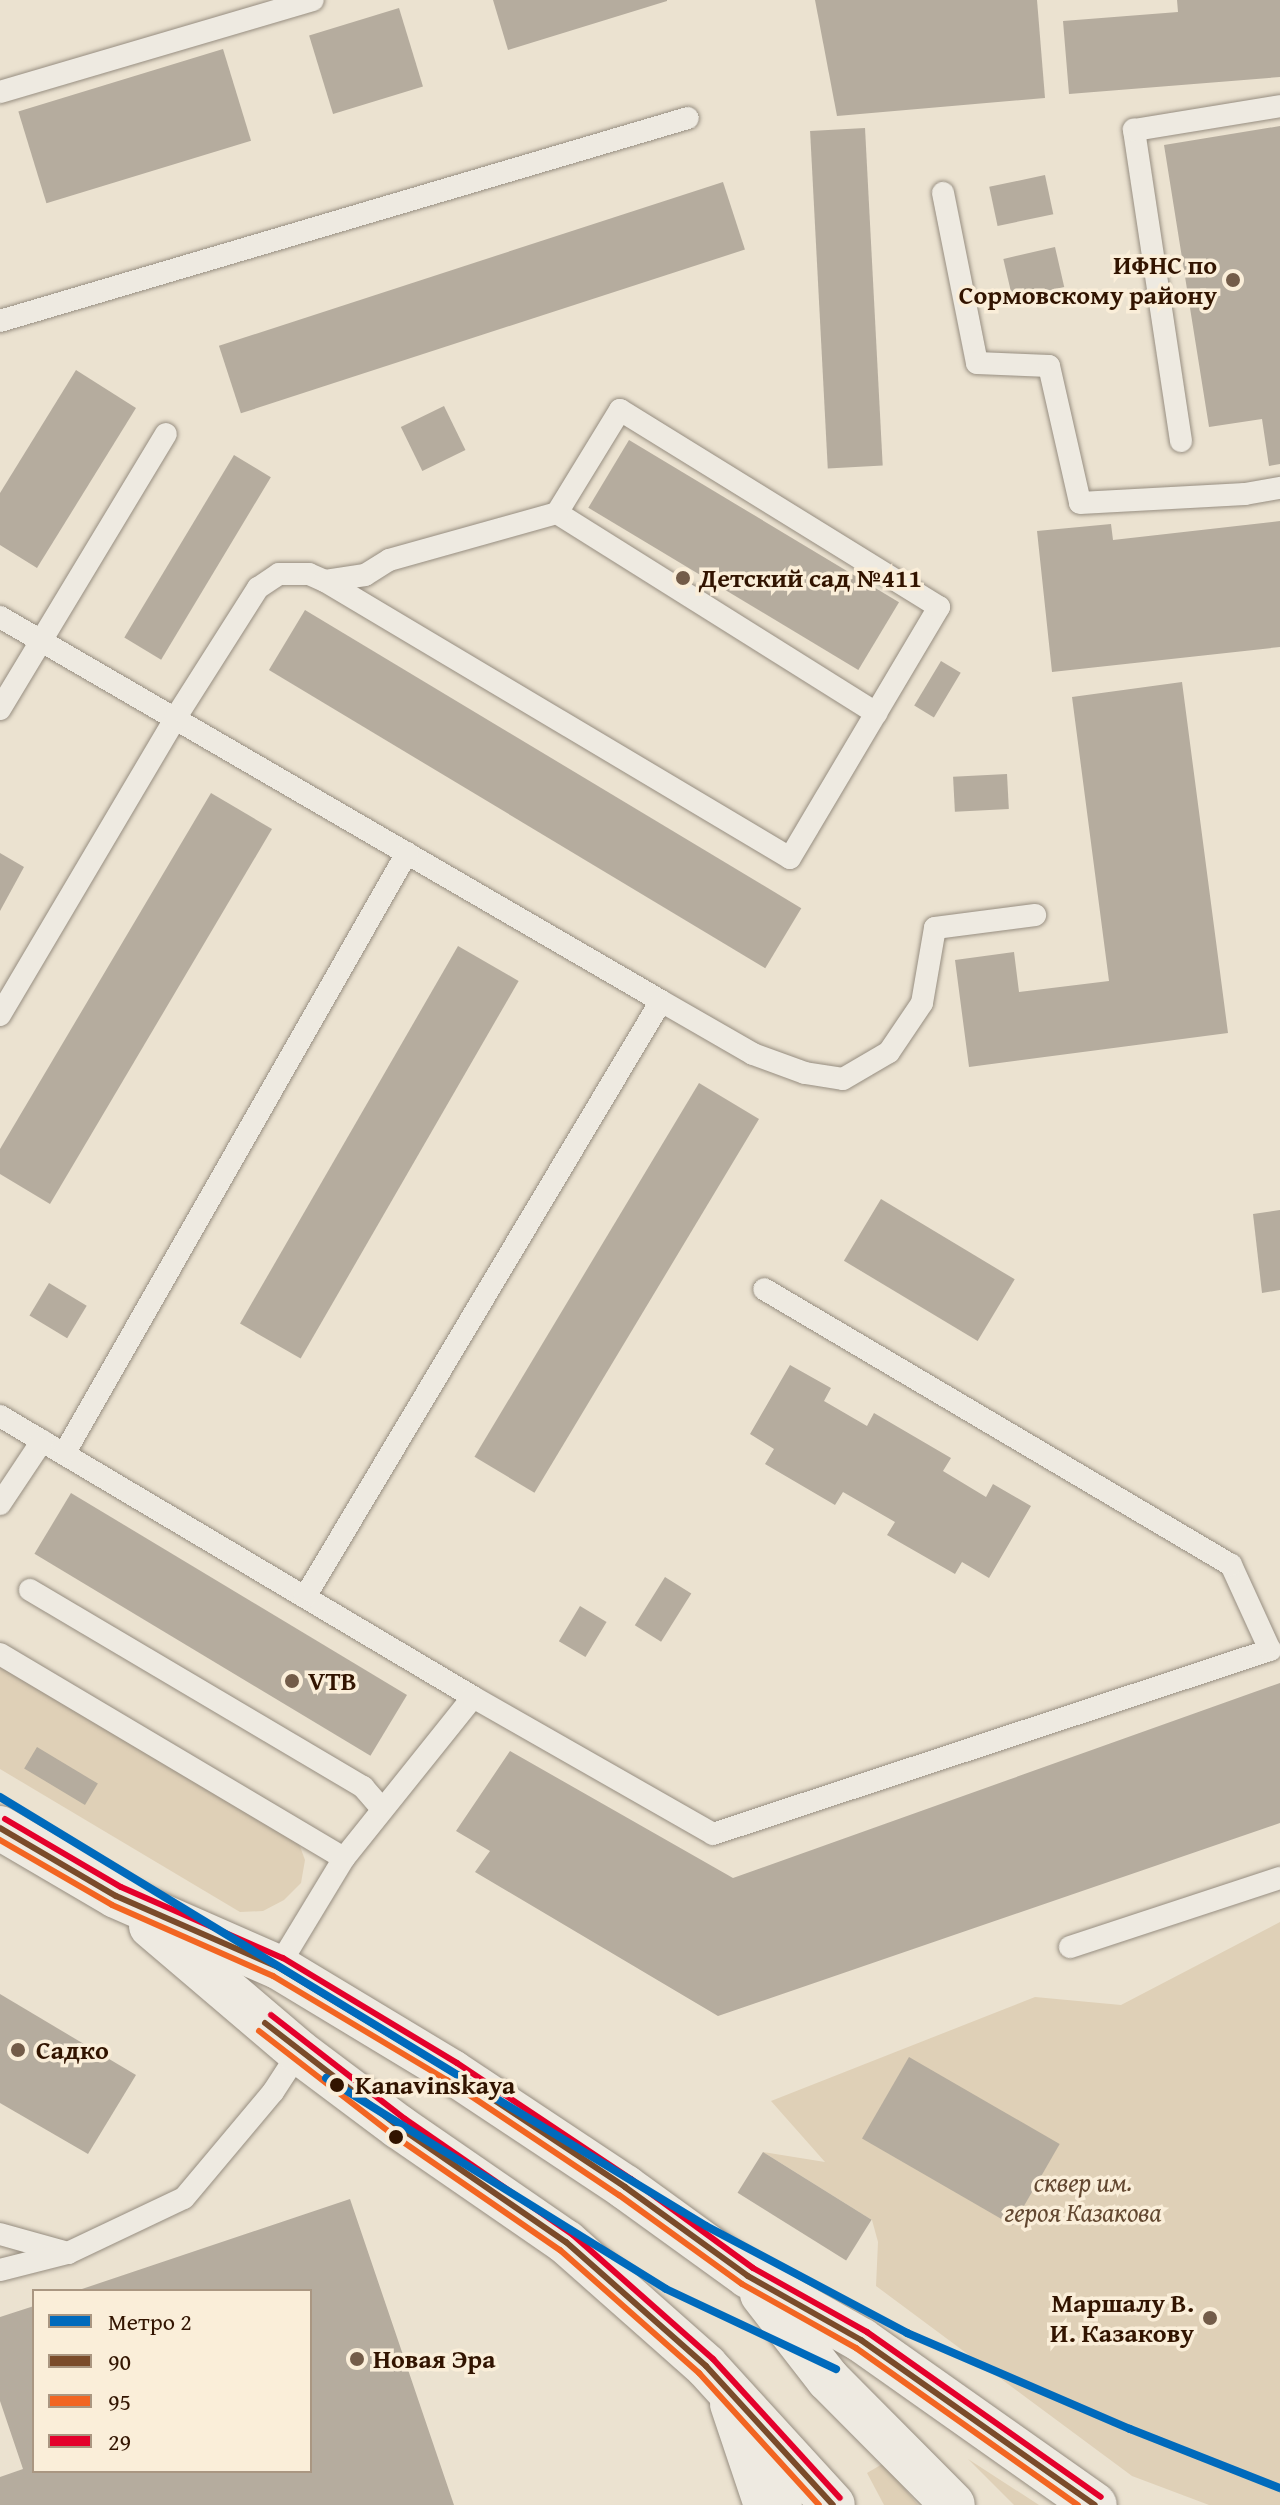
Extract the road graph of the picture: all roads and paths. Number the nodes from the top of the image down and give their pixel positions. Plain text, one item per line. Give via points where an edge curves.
1 (313, 0) edge
2 (0, 92) edge
3 (1280, 106) edge
4 (688, 118) dead end
5 (943, 193) dead end
6 (0, 321) edge
7 (166, 434) dead end
8 (1181, 441) dead end
9 (1280, 488) edge
10 (557, 513) junction
11 (325, 581) junction
12 (0, 617) edge
13 (42, 640) junction
14 (0, 709) edge
15 (876, 713) junction
16 (176, 717) junction
17 (407, 853) junction
18 (1035, 915) dead end
19 (661, 1001) junction
20 (0, 1015) edge
21 (764, 1289) dead end
22 (0, 1416) edge
23 (42, 1441) junction
24 (64, 1454) junction
25 (0, 1504) edge
26 (30, 1590) dead end
27 (305, 1597) junction
28 (1275, 1648) edge
29 (0, 1654) edge
30 (473, 1697) junction
31 (382, 1809) junction
32 (0, 1828) edge
33 (344, 1858) junction
34 (1280, 1878) edge
35 (116, 1896) junction
36 (1070, 1947) dead end
37 (278, 1967) junction
38 (299, 2052) junction
39 (0, 2234) edge
40 (68, 2253) junction
41 (0, 2270) edge
42 (748, 2276) junction
43 (727, 2390) junction
44 (777, 2442) junction
45 (766, 2505) edge
46 (791, 2505) edge
47 (833, 2505) edge
48 (953, 2505) edge
49 (1095, 2505) edge

1 - 2 lane
3 - 8 lane via 1134,130
4 - 6 lane
5 - 9 lane via 977,363 1049,366 1080,503
7 - 13 lane
10 - 11 lane via 389,560 365,575
10 - 15 lane
10 - 15 lane via 620,410 939,607
11 - 15 lane via 790,858
11 - 16 lane via 309,574 279,574 258,588
12 - 13 lane
13 - 14 lane
13 - 16 lane
16 - 17 lane
16 - 20 lane
17 - 19 lane
17 - 24 lane
18 - 19 lane via 935,928 922,1003 889,1052 843,1079 805,1073 753,1054
19 - 27 lane
21 - 28 lane via 1231,1565
22 - 23 lane
23 - 24 lane
23 - 25 lane
24 - 27 lane
26 - 31 lane via 363,1787
27 - 30 lane
28 - 30 lane via 713,1834
29 - 33 lane
30 - 31 lane
31 - 33 lane
32 - 35 main road
33 - 37 lane
34 - 36 lane
35 - 37 main road
35 - 38 main road
37 - 42 main road via 452,2072
38 - 40 lane via 273,2092 184,2198
38 - 43 main road via 566,2242
39 - 40 lane
40 - 41 lane
42 - 48 main road via 828,2379
42 - 49 main road via 861,2340
43 - 44 main road
43 - 45 main road
44 - 46 lane
44 - 47 main road

